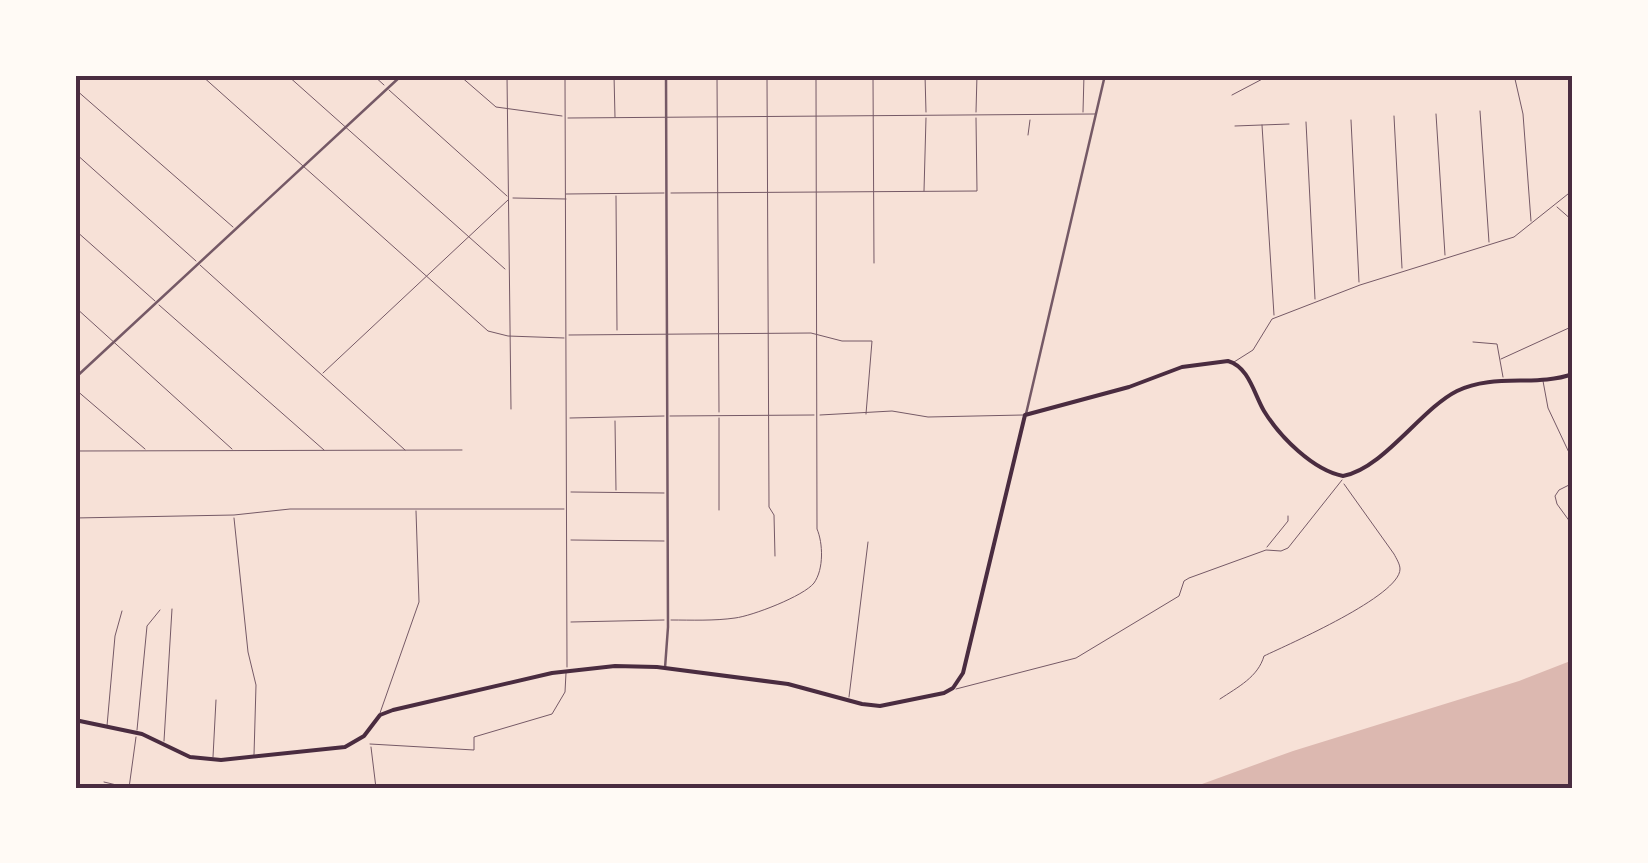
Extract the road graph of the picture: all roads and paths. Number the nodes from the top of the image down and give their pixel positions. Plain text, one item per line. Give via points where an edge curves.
1 (201, 75) edge
2 (287, 75) edge
3 (373, 75) edge
4 (402, 75) edge
5 (459, 75) edge
6 (507, 75) edge
7 (565, 75) edge
8 (614, 75) edge
9 (666, 75) edge
10 (718, 75) edge
11 (767, 75) edge
12 (816, 75) edge
13 (873, 75) edge
14 (925, 75) edge
15 (976, 75) edge
16 (1084, 75) edge
17 (1105, 75) edge
18 (1270, 75) edge
19 (1262, 77) edge
20 (1515, 79) dead end
21 (388, 88) junction
22 (75, 89) edge
23 (1232, 94) dead end
24 (507, 108) junction
25 (1480, 111) dead end
26 (1083, 114) junction
27 (1094, 114) junction
28 (1436, 114) dead end
29 (976, 115) junction
30 (767, 116) junction
31 (816, 116) junction
32 (873, 116) junction
33 (926, 116) junction
34 (1030, 116) junction
35 (1394, 116) dead end
36 (565, 117) junction
37 (615, 118) junction
38 (666, 118) junction
39 (718, 118) junction
40 (1351, 120) dead end
41 (1306, 122) dead end
42 (1290, 124) dead end
43 (1262, 125) junction
44 (1234, 126) dead end
45 (345, 128) junction
46 (1028, 135) dead end
47 (75, 153) edge
48 (303, 166) junction
49 (1573, 190) edge
50 (873, 191) junction
51 (924, 191) junction
52 (718, 192) junction
53 (768, 192) junction
54 (816, 192) junction
55 (616, 193) junction
56 (667, 193) junction
57 (566, 194) junction
58 (510, 198) junction
59 (566, 199) junction
60 (1556, 206) junction
61 (1573, 222) edge
62 (1532, 224) junction
63 (75, 230) edge
64 (235, 230) junction
65 (470, 238) junction
66 (1489, 245) junction
67 (1446, 258) junction
68 (874, 263) dead end
69 (198, 264) junction
70 (508, 269) junction
71 (1402, 272) junction
72 (428, 277) junction
73 (1360, 285) junction
74 (1316, 302) junction
75 (156, 303) junction
76 (75, 307) edge
77 (1273, 319) junction
78 (1571, 326) edge
79 (617, 334) junction
80 (666, 334) junction
81 (720, 334) junction
82 (768, 334) junction
83 (816, 335) junction
84 (508, 336) junction
85 (566, 337) junction
86 (114, 342) junction
87 (1473, 342) dead end
88 (1501, 360) junction
89 (1234, 362) junction
90 (321, 374) junction
91 (1573, 374) edge
92 (75, 378) edge
93 (1503, 380) junction
94 (1544, 380) junction
95 (75, 389) edge
96 (511, 409) dead end
97 (866, 414) junction
98 (719, 415) junction
99 (768, 415) junction
100 (817, 415) junction
101 (667, 416) junction
102 (1025, 416) junction
103 (567, 418) junction
104 (615, 418) junction
105 (147, 450) junction
106 (324, 450) junction
107 (406, 450) junction
108 (462, 450) dead end
109 (75, 451) edge
110 (234, 451) junction
111 (1573, 461) edge
112 (1342, 479) junction
113 (1573, 484) edge
114 (567, 492) junction
115 (616, 492) junction
116 (668, 492) junction
117 (416, 508) junction
118 (567, 509) junction
119 (719, 510) dead end
120 (234, 515) junction
121 (1288, 516) dead end
122 (75, 518) edge
123 (1573, 526) edge
124 (568, 540) junction
125 (668, 541) junction
126 (868, 542) dead end
127 (1266, 550) junction
128 (775, 556) dead end
129 (160, 610) dead end
130 (172, 610) dead end
131 (122, 611) dead end
132 (668, 620) junction
133 (568, 622) junction
134 (665, 668) junction
135 (566, 671) junction
136 (953, 688) junction
137 (1220, 698) dead end
138 (216, 700) dead end
139 (848, 700) junction
140 (380, 716) junction
141 (75, 720) edge
142 (106, 726) junction
143 (136, 732) junction
144 (359, 740) junction
145 (164, 743) junction
146 (370, 744) junction
147 (254, 757) junction
148 (213, 760) junction
149 (104, 782) dead end
150 (129, 788) edge
151 (376, 788) edge

1 - 48 street
2 - 45 street
3 - 21 street
4 - 21 street
5 - 24 street via 496,107
6 - 24 street
7 - 36 street
8 - 37 street
9 - 38 street
10 - 39 street
11 - 30 street
12 - 31 street
13 - 32 street
14 - 33 street
15 - 29 street
16 - 26 street
17 - 27 street
18 - 19 street
19 - 23 street
20 - 62 street
21 - 45 street
21 - 58 street
22 - 64 street
24 - 36 street
24 - 58 street
25 - 66 street
26 - 27 street
26 - 34 street
27 - 102 street
28 - 67 street
29 - 33 street
29 - 34 street
29 - 51 street via 977,190
30 - 31 street
30 - 39 street
30 - 53 street
31 - 32 street
31 - 54 street
32 - 33 street
32 - 50 street
33 - 51 street
34 - 46 street
35 - 71 street
36 - 37 street
36 - 57 street
37 - 38 street
38 - 39 street
38 - 56 street
39 - 52 street
40 - 73 street
41 - 74 street
42 - 43 street
43 - 44 street
43 - 77 street
45 - 48 street
45 - 65 street
47 - 69 street
48 - 64 street
48 - 72 street
49 - 60 street
50 - 51 street
50 - 54 street
50 - 68 street
52 - 53 street
52 - 56 street
52 - 81 street
53 - 54 street
53 - 82 street
54 - 83 street
55 - 56 street
55 - 57 street
55 - 79 street
56 - 80 street
57 - 59 street
58 - 59 street
58 - 65 street
58 - 70 street
59 - 85 street
60 - 61 street
60 - 62 street
62 - 66 street
63 - 75 street
64 - 69 street
65 - 70 street
65 - 72 street
66 - 67 street
67 - 71 street
69 - 75 street
69 - 90 street
70 - 84 street
71 - 73 street
72 - 84 street via 488,331
72 - 90 street
73 - 74 street
74 - 77 street
75 - 86 street
75 - 106 street
76 - 86 street
77 - 89 street via 1253,350
78 - 88 street
79 - 80 street
79 - 85 street
80 - 81 street
80 - 101 street
81 - 82 street
81 - 98 street
82 - 83 street
82 - 99 street
83 - 97 street via 872,341
83 - 100 street
84 - 85 street
84 - 96 street
85 - 103 street
86 - 92 street
86 - 110 street
87 - 88 street via 1497,344
88 - 93 street
89 - 102 main road via 1182,367
89 - 112 main road via 1278,430
90 - 107 street
91 - 94 main road
93 - 94 main road
93 - 112 main road via 1453,393
94 - 111 street via 1548,408
95 - 105 street
97 - 100 street
97 - 102 street
98 - 99 street
98 - 101 street
98 - 119 street
99 - 100 street
99 - 128 street
100 - 132 street via 817,578 806,590 752,614
101 - 104 street
101 - 116 street
102 - 136 main road via 965,668
103 - 104 street
103 - 114 street
104 - 115 street
105 - 109 street
105 - 110 street
106 - 107 street
106 - 110 street
107 - 108 street
112 - 127 street via 1288,548
112 - 137 street via 1400,564 1398,575 1360,609 1264,656 1242,686
113 - 123 street via 1555,500
114 - 115 street
114 - 118 street
115 - 116 street
116 - 125 street
117 - 118 street
117 - 120 street
117 - 140 street via 418,602
118 - 124 street
120 - 122 street
120 - 147 street via 256,685
121 - 127 street
124 - 125 street
124 - 133 street
125 - 132 street
126 - 139 street
127 - 136 street via 1189,578 1178,596 1076,658
129 - 143 street via 147,626
130 - 145 street
131 - 142 street
132 - 133 street
132 - 134 street
133 - 135 street
134 - 135 main road
134 - 139 main road via 799,686
135 - 140 main road
135 - 146 street via 565,692 552,714 474,737 474,750
136 - 139 main road via 894,705
138 - 148 street
140 - 144 main road
141 - 142 main road
142 - 143 main road
143 - 145 main road
143 - 150 street
144 - 146 street
144 - 147 main road via 340,749
145 - 148 main road
146 - 151 street
147 - 148 main road
149 - 150 street

